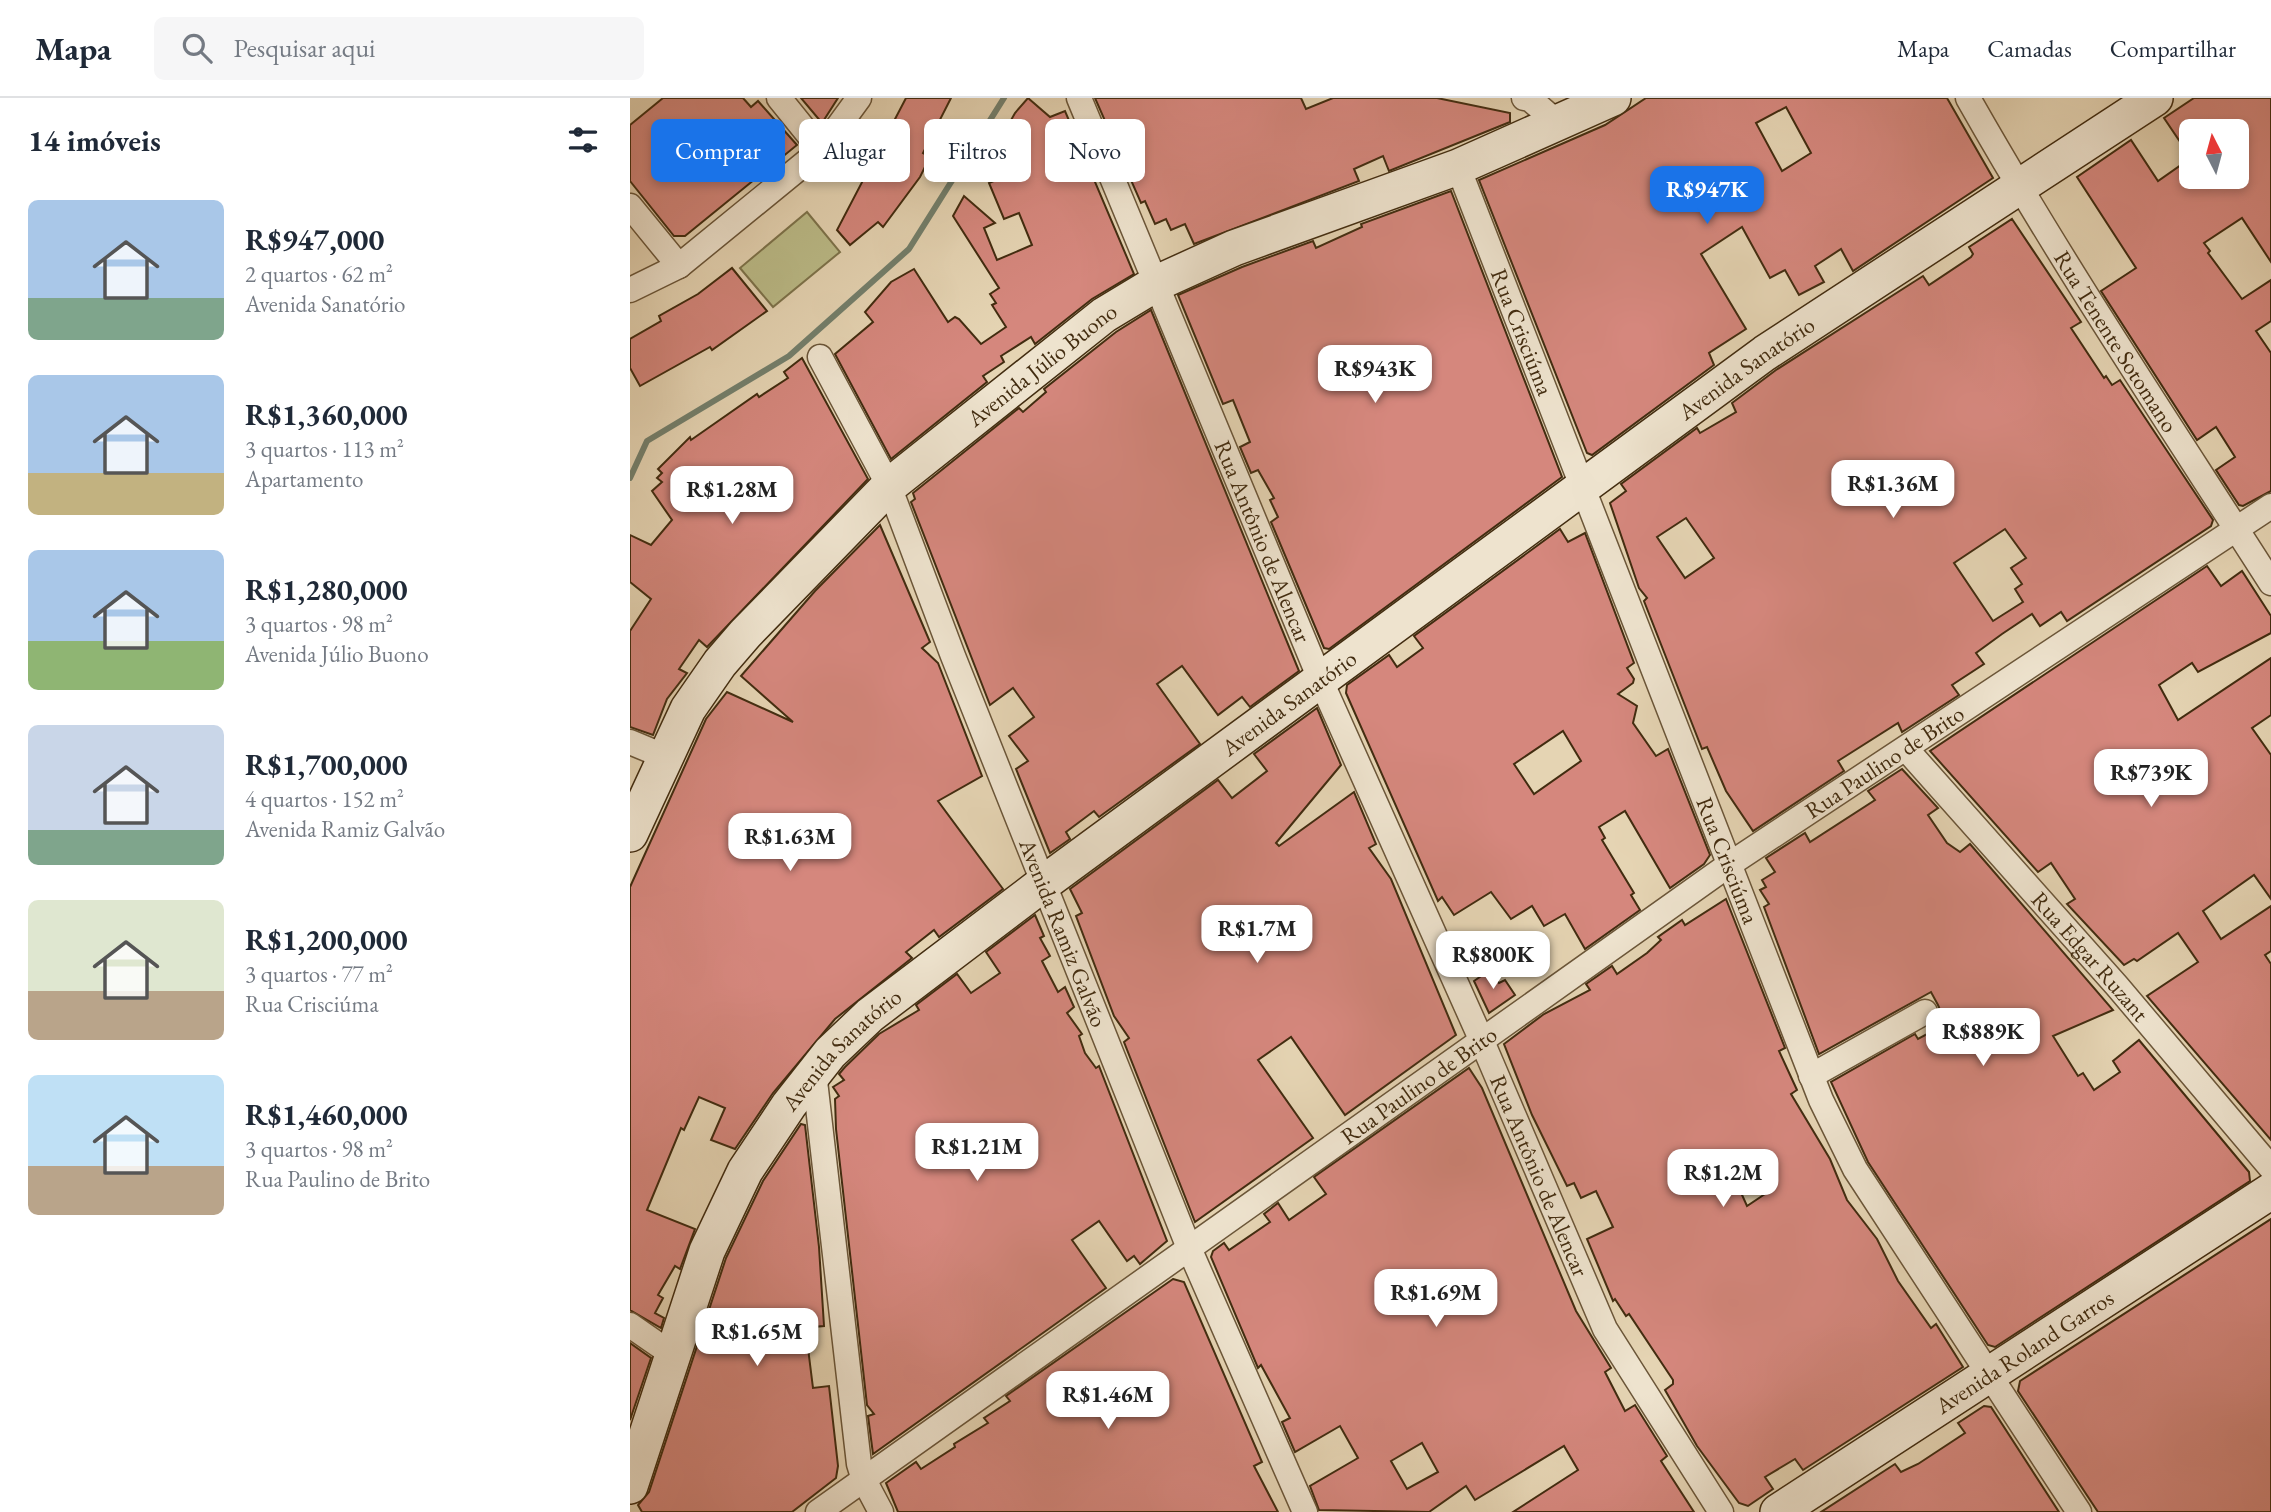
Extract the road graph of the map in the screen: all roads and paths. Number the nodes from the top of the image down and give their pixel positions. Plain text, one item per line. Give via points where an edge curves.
1 (779, 98) edge
2 (859, 98) edge
3 (1079, 98) edge
4 (1524, 98) edge
5 (1613, 98) edge
6 (1968, 98) edge
7 (2155, 98) edge
8 (844, 119) edge
9 (799, 123) edge
10 (1559, 124) junction
11 (1458, 167) junction
12 (799, 168) edge
13 (2018, 187) junction
14 (630, 206) edge
15 (679, 266) junction
16 (1157, 283) junction
17 (630, 290) edge
18 (820, 357) dead end
19 (1582, 485) junction
20 (889, 486) junction
21 (2271, 506) edge
22 (2236, 529) junction
23 (2271, 583) edge
24 (1320, 678) junction
25 (630, 742) edge
26 (1907, 750) junction
27 (666, 757) junction
28 (630, 834) edge
29 (1730, 864) junction
30 (1044, 883) junction
31 (1925, 1013) dead end
32 (1481, 1039) junction
33 (814, 1072) junction
34 (1811, 1076) junction
35 (2271, 1168) edge
36 (2271, 1191) edge
37 (1189, 1248) junction
38 (630, 1325) edge
39 (673, 1355) junction
40 (1987, 1376) junction
41 (864, 1480) junction
42 (630, 1486) edge
43 (818, 1512) edge
44 (881, 1512) edge
45 (1305, 1512) edge
46 (1721, 1512) edge
47 (1778, 1512) edge
48 (2080, 1512) edge

1 - 9 street
2 - 8 street
3 - 16 street, Rua Antônio de Alencar
4 - 10 street
5 - 10 street, Avenida Júlio Buono
6 - 13 street, Rua Tenente Sotomano
7 - 13 street, Avenida Sanatório
10 - 11 street, Avenida Júlio Buono
11 - 16 street, Avenida Júlio Buono via 1269,234
11 - 19 street, Rua Crisciúma
12 - 15 street
13 - 19 street, Avenida Sanatório via 1765,353
13 - 22 street, Rua Tenente Sotomano
14 - 15 street
15 - 17 street
16 - 20 street, Avenida Júlio Buono via 1104,315
16 - 24 street, Rua Antônio de Alencar
18 - 20 street, Avenida Ramiz Galvão
19 - 24 street, Avenida Sanatório
19 - 29 street, Rua Crisciúma
20 - 27 street, Avenida Júlio Buono via 720,663 688,709
20 - 30 street, Avenida Ramiz Galvão
21 - 22 street, Rua Paulino de Brito
22 - 23 street, Rua Tenente Sotomano
22 - 26 street, Rua Paulino de Brito
24 - 30 street, Avenida Sanatório
24 - 32 street, Rua Antônio de Alencar
25 - 27 street
26 - 29 street, Rua Paulino de Brito
26 - 35 street, Rua Edgar Ruzant
27 - 28 street, Avenida Júlio Buono
29 - 32 street, Rua Paulino de Brito
29 - 34 street, Rua Crisciúma
30 - 33 street, Avenida Sanatório via 870,1015
30 - 37 street, Avenida Ramiz Galvão
31 - 34 street
32 - 37 street, Rua Paulino de Brito
32 - 46 street, Rua Antônio de Alencar via 1605,1329
33 - 39 street, Avenida Sanatório via 745,1171 723,1213
33 - 41 street via 843,1338
34 - 40 street, Rua Crisciúma via 1855,1169
36 - 40 street, Avenida Roland Garros
37 - 41 street, Rua Paulino de Brito
37 - 45 street, Avenida Ramiz Galvão
38 - 39 street
39 - 42 street, Avenida Sanatório
40 - 47 street, Avenida Roland Garros
40 - 48 street, Rua Crisciúma
41 - 43 street, Rua Paulino de Brito
41 - 44 street

